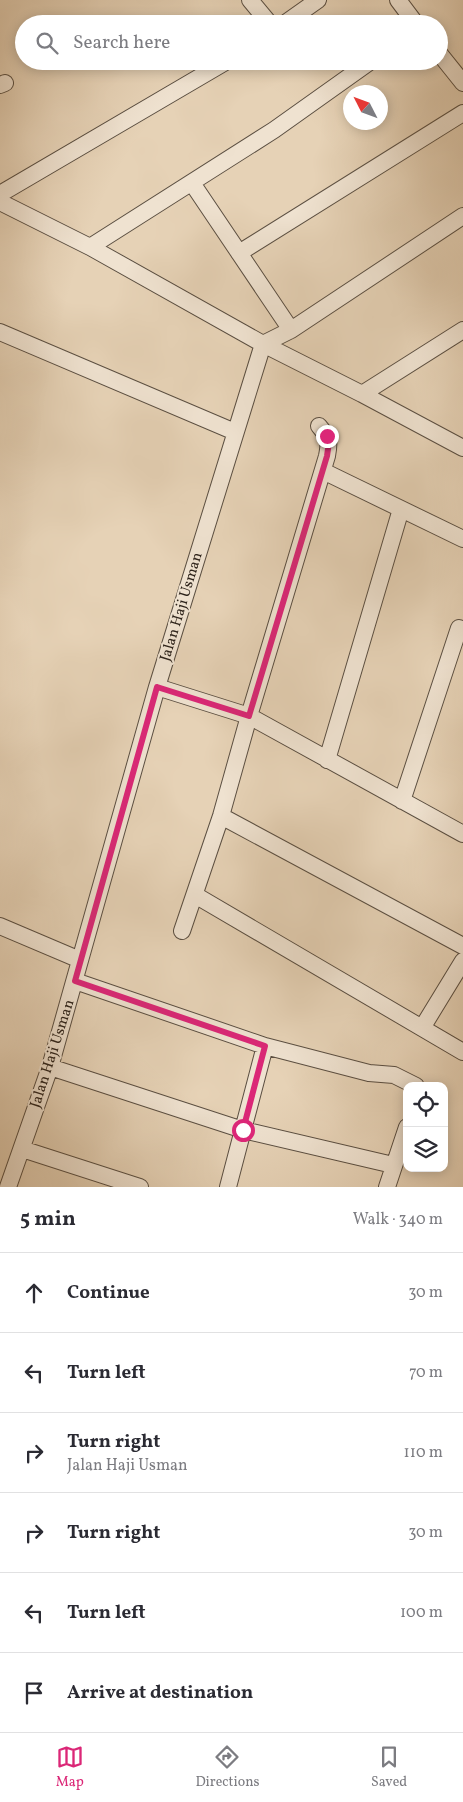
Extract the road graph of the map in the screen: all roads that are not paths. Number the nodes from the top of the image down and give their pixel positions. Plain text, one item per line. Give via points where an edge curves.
1 (250, 0) edge
2 (318, 0) edge
3 (398, 0) edge
4 (262, 15) edge
5 (297, 15) edge
6 (409, 15) edge
7 (448, 65) edge
8 (212, 70) edge
9 (358, 70) edge
10 (463, 84) edge
11 (463, 112) edge
12 (192, 183) junction
13 (0, 194) edge
14 (0, 202) edge
15 (463, 216) edge
16 (90, 247) junction
17 (239, 253) junction
18 (291, 330) junction
19 (463, 330) edge
20 (0, 332) edge
21 (263, 344) junction
22 (362, 394) junction
23 (318, 426) dead end
24 (235, 432) junction
25 (463, 448) edge
26 (322, 471) junction
27 (401, 509) junction
28 (463, 539) edge
29 (459, 628) dead end
30 (157, 687) junction
31 (249, 716) junction
32 (327, 760) junction
33 (402, 801) junction
34 (221, 816) junction
35 (463, 834) edge
36 (195, 895) junction
37 (0, 926) edge
38 (182, 931) dead end
39 (463, 946) edge
40 (80, 960) junction
41 (463, 960) edge
42 (75, 981) junction
43 (422, 1028) junction
44 (265, 1046) junction
45 (463, 1052) edge
46 (50, 1067) junction
47 (408, 1082) edge
48 (243, 1130) junction
49 (403, 1138) edge
50 (22, 1149) junction
51 (393, 1166) junction
52 (8, 1187) edge
53 (140, 1187) edge
54 (228, 1187) edge
55 (387, 1187) edge

1 - 4 street
2 - 5 street
3 - 6 street
7 - 10 street
8 - 13 street
9 - 12 street
11 - 17 street
12 - 16 street
12 - 17 street
14 - 16 street
15 - 18 street
16 - 21 street
17 - 18 street
18 - 21 street
19 - 22 street
20 - 24 street
21 - 22 street
21 - 24 street, Jalan Haji Usman
22 - 25 street
23 - 26 street via 329,442
24 - 30 street, Jalan Haji Usman
26 - 27 street
26 - 31 street
27 - 28 street
27 - 32 street
29 - 33 street
30 - 31 street
30 - 40 street, Jalan Haji Usman
31 - 32 street
31 - 34 street
32 - 33 street
33 - 35 street
34 - 36 street
34 - 39 street
36 - 38 street
36 - 43 street
37 - 40 street
40 - 42 street, Jalan Haji Usman
41 - 43 street
42 - 44 street
42 - 46 street, Jalan Haji Usman
43 - 45 street
44 - 47 street via 369,1073 394,1075
44 - 48 street
46 - 48 street
46 - 50 street, Jalan Haji Usman
48 - 51 street
48 - 54 street
49 - 51 street
50 - 52 street, Jalan Haji Usman
50 - 53 street
51 - 55 street

